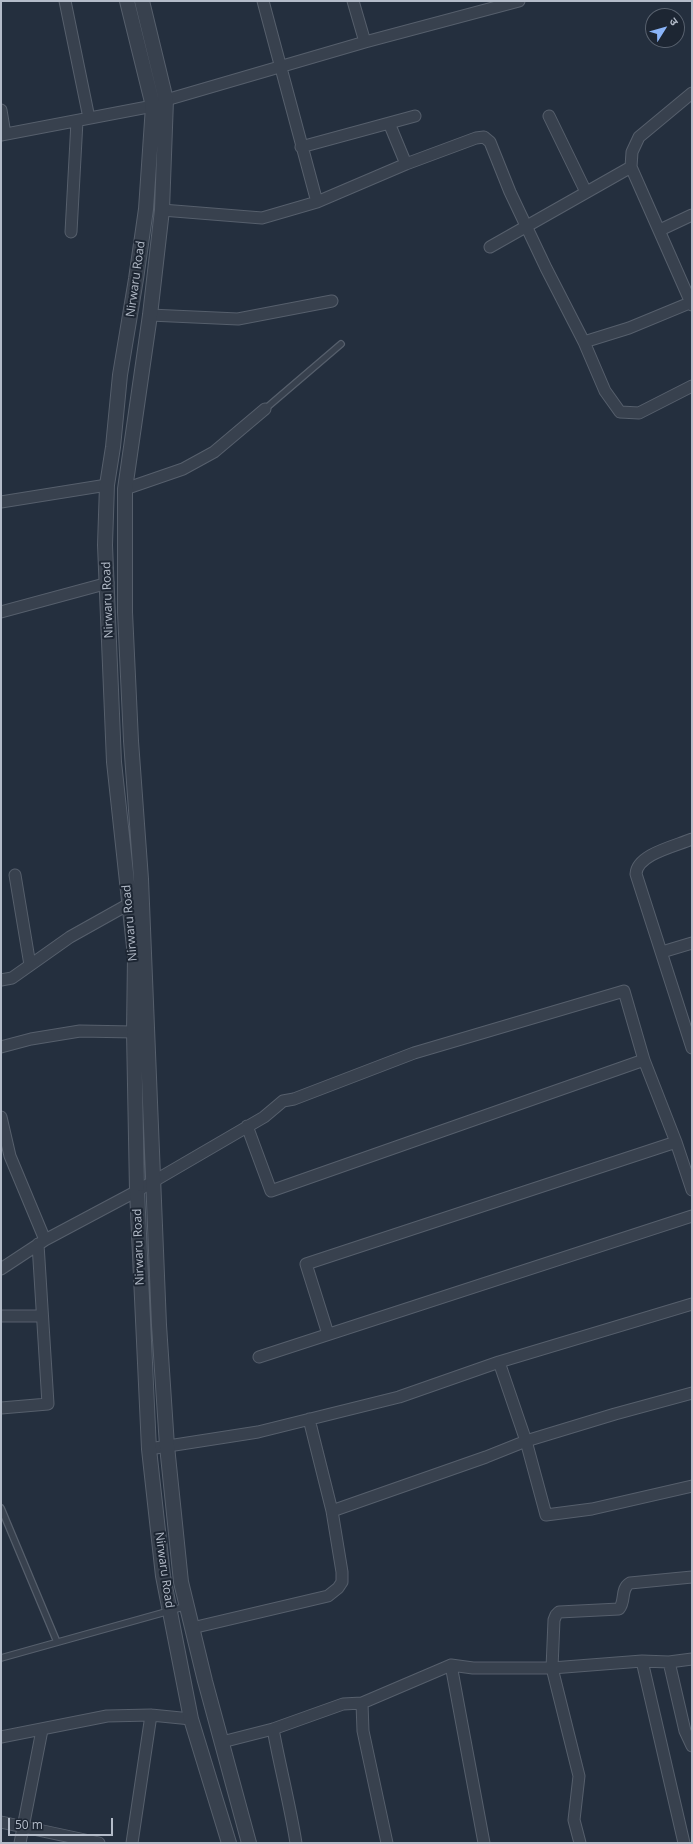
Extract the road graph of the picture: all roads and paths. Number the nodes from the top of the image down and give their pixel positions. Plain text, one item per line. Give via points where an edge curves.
1 (65, 1) edge
2 (127, 1) edge
3 (142, 1) edge
4 (263, 1) edge
5 (353, 1) edge
6 (519, 1) edge
7 (365, 42) junction
8 (281, 66) junction
9 (692, 93) edge
10 (159, 103) junction
11 (1, 110) edge
12 (415, 116) dead end
13 (549, 116) dead end
14 (89, 118) junction
15 (77, 121) junction
16 (389, 123) junction
17 (3, 135) edge
18 (301, 147) junction
19 (406, 164) junction
20 (632, 167) junction
21 (586, 192) junction
22 (317, 202) junction
23 (162, 210) junction
24 (692, 216) edge
25 (526, 226) junction
26 (660, 230) junction
27 (72, 232) dead end
28 (490, 247) dead end
29 (332, 301) dead end
30 (692, 303) edge
31 (150, 315) junction
32 (584, 342) junction
33 (341, 344) dead end
34 (692, 386) edge
35 (265, 409) joint
36 (107, 486) junction
37 (125, 488) junction
38 (1, 502) edge
39 (108, 583) junction
40 (1, 612) edge
41 (692, 839) edge
42 (15, 875) dead end
43 (129, 904) junction
44 (692, 943) edge
45 (662, 952) junction
46 (30, 965) junction
47 (1, 980) edge
48 (134, 1032) junction
49 (690, 1034) edge
50 (1, 1047) edge
51 (692, 1048) edge
52 (644, 1060) junction
53 (1, 1118) edge
54 (248, 1126) junction
55 (676, 1142) junction
56 (6, 1158) edge
57 (154, 1180) junction
58 (692, 1190) edge
59 (137, 1191) junction
60 (692, 1216) edge
61 (42, 1242) junction
62 (1, 1269) edge
63 (692, 1304) edge
64 (1, 1316) edge
65 (42, 1316) junction
66 (328, 1334) junction
67 (259, 1357) dead end
68 (499, 1362) junction
69 (692, 1393) edge
70 (1, 1408) edge
71 (309, 1419) junction
72 (526, 1441) junction
73 (167, 1446) junction
74 (149, 1449) junction
75 (692, 1486) edge
76 (1, 1508) edge
77 (332, 1511) junction
78 (692, 1577) edge
79 (187, 1606) junction
80 (170, 1609) junction
81 (192, 1628) junction
82 (57, 1642) junction
83 (1, 1658) edge
84 (692, 1659) edge
85 (642, 1661) junction
86 (669, 1662) junction
87 (451, 1666) junction
88 (552, 1668) junction
89 (362, 1703) junction
90 (151, 1715) junction
91 (191, 1719) junction
92 (273, 1729) junction
93 (42, 1730) junction
94 (1, 1737) edge
95 (222, 1742) junction
96 (692, 1746) edge
97 (1, 1822) edge
98 (23, 1827) junction
99 (687, 1841) edge
100 (20, 1843) edge
101 (99, 1843) edge
102 (132, 1843) edge
103 (229, 1843) edge
104 (249, 1843) edge
105 (296, 1843) edge
106 (386, 1843) edge
107 (484, 1843) edge
108 (580, 1843) edge

1 - 14 street
2 - 10 street, Nirwaru Road
3 - 10 street, Nirwaru Road
4 - 8 street
5 - 7 street
6 - 7 street
7 - 8 street
8 - 10 street
8 - 18 street
9 - 20 street via 639,137 632,152
10 - 14 street
10 - 23 street, Nirwaru Road
10 - 36 street, Nirwaru Road via 146,210 120,375
11 - 17 street
12 - 16 street
13 - 21 street
14 - 15 street
15 - 17 street
15 - 27 street
16 - 18 street
16 - 19 street
18 - 22 street
19 - 22 street
19 - 25 street via 484,137 490,142
20 - 21 street
20 - 26 street
21 - 25 street
22 - 23 street via 262,218
23 - 31 street, Nirwaru Road
24 - 26 street
25 - 28 street
25 - 32 street
26 - 30 street
29 - 31 street via 238,319
30 - 32 street via 629,328
31 - 37 street, Nirwaru Road
32 - 34 street via 605,390 620,412 639,413
33 - 35 lane
35 - 37 street via 214,452 183,469
36 - 37 street
36 - 38 street
36 - 39 street, Nirwaru Road via 105,545
37 - 57 street, Nirwaru Road via 125,612 141,879
39 - 40 street
39 - 43 street, Nirwaru Road via 114,762
41 - 45 street via 645,858 636,869
42 - 46 street
43 - 46 street via 70,937
43 - 48 street, Nirwaru Road via 135,956
44 - 45 street
45 - 49 street
46 - 47 street via 12,978
48 - 50 street via 80,1031
48 - 59 street, Nirwaru Road
49 - 51 street
52 - 54 street via 271,1192
52 - 54 street via 624,991 414,1053 283,1101
52 - 55 street
53 - 56 street
54 - 57 street
55 - 58 street
55 - 66 street via 306,1264
56 - 61 street
57 - 59 street
57 - 73 street, Nirwaru Road via 159,1325
59 - 61 street
59 - 74 street, Nirwaru Road
60 - 66 street
61 - 62 street
61 - 65 street
63 - 68 street
64 - 65 street
65 - 70 street via 48,1404
66 - 67 street
68 - 71 street via 399,1397
68 - 72 street
69 - 72 street
71 - 73 street via 258,1432
71 - 77 street
72 - 75 street via 546,1516 592,1509
72 - 77 street
73 - 74 street
73 - 79 street, Nirwaru Road via 181,1582
74 - 80 street, Nirwaru Road via 163,1576
76 - 82 lane
77 - 81 street via 342,1572 342,1582 338,1588 328,1596
78 - 88 street via 630,1583 624,1590 619,1609 560,1612 554,1620
79 - 80 lane
79 - 81 street, Nirwaru Road
80 - 82 lane
80 - 91 street, Nirwaru Road
81 - 95 street, Nirwaru Road
82 - 83 lane
84 - 86 street
85 - 86 street
85 - 88 street
85 - 99 street
86 - 96 street
87 - 88 street
87 - 89 street
87 - 107 street
88 - 108 street via 579,1776 574,1820
89 - 92 street via 343,1704
89 - 106 street via 363,1730
90 - 91 street
90 - 93 street via 107,1716
90 - 102 street
91 - 103 street, Nirwaru Road
92 - 95 street
92 - 105 street
93 - 94 street
93 - 98 street
95 - 104 street, Nirwaru Road
97 - 98 street
98 - 100 street
98 - 101 street

